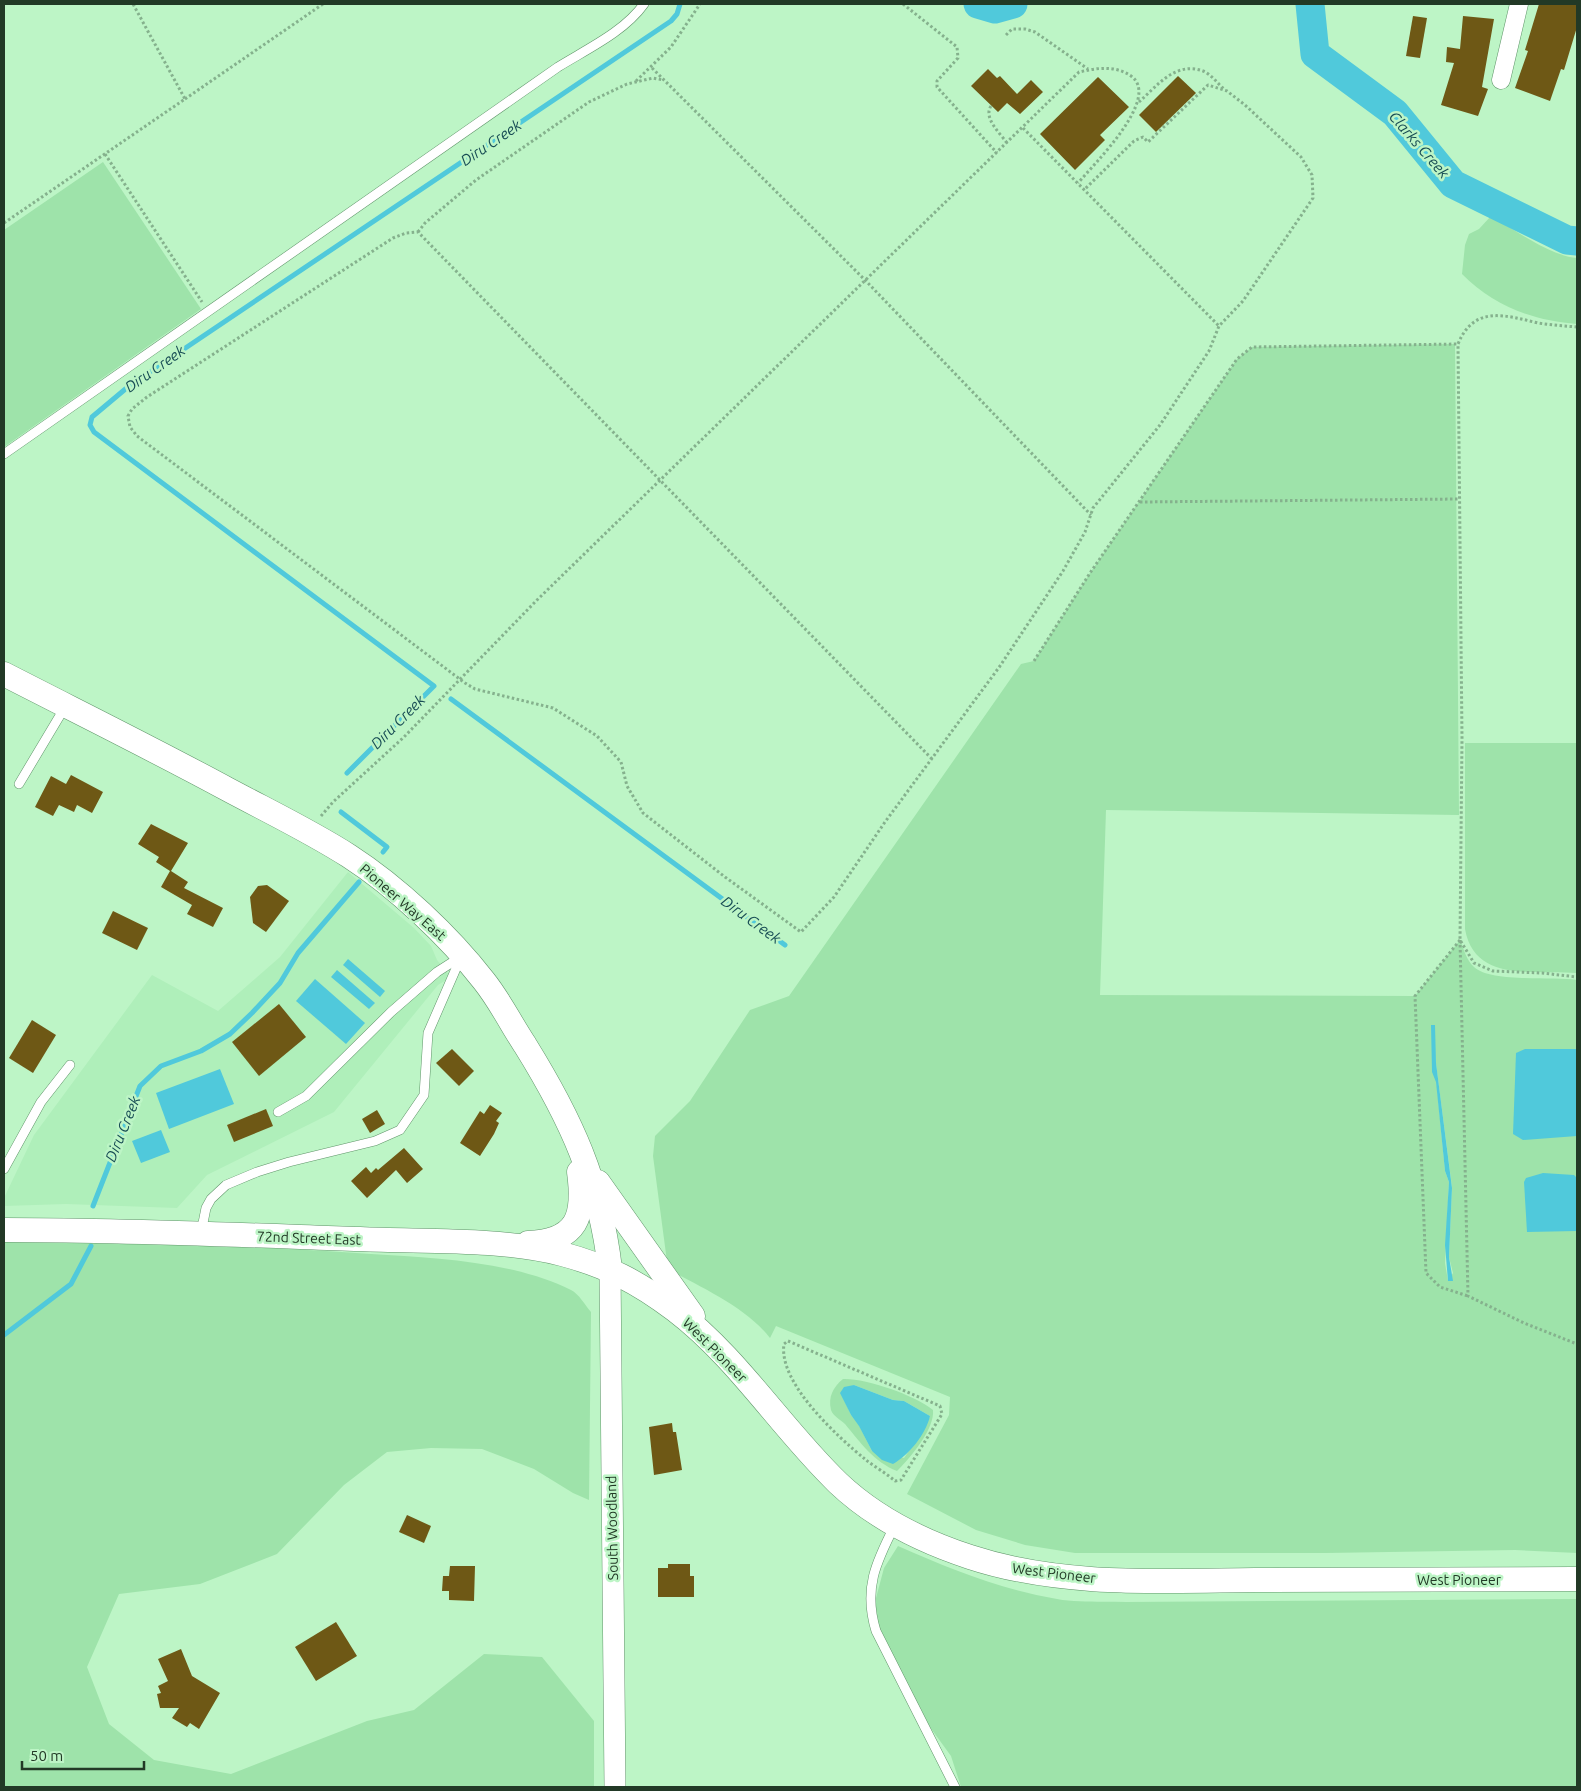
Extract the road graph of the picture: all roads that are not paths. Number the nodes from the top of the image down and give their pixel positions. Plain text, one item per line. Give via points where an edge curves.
1 (644, 4) edge
2 (1519, 4) edge
3 (1502, 80) dead end
4 (4, 454) edge
5 (4, 674) edge
6 (65, 705) junction
7 (19, 784) dead end
8 (462, 956) junction
9 (70, 1065) dead end
10 (278, 1112) dead end
11 (572, 1128) junction
12 (588, 1168) junction
13 (4, 1169) edge
14 (4, 1230) edge
15 (201, 1234) junction
16 (494, 1245) junction
17 (610, 1269) junction
18 (713, 1344) junction
19 (895, 1525) junction
20 (1577, 1579) edge
21 (615, 1787) edge
22 (954, 1787) edge

1 - 4 lane via 610,34
2 - 3 street
5 - 6 main road, Pioneer Way East
6 - 7 lane
6 - 8 main road, Pioneer Way East via 350,856 391,888
8 - 10 lane via 437,972 391,1012 306,1096
8 - 11 main road, Pioneer Way East via 506,1014 548,1081
8 - 15 lane via 428,1033 424,1095 400,1130 375,1141 256,1172 226,1185 206,1208
9 - 13 lane via 41,1102
11 - 12 main road, Pioneer Way East
11 - 16 main road via 582,1196 576,1223 556,1238
12 - 17 main road, Pioneer Way East via 605,1227
12 - 18 main road
14 - 15 main road, 72nd Street East
15 - 16 main road, 72nd Street East
16 - 17 main road, 72nd Street East via 559,1253
17 - 18 main road, West Pioneer via 678,1313
17 - 21 street, South Woodland
18 - 19 main road, West Pioneer via 838,1484
19 - 20 main road, West Pioneer via 943,1548 987,1562 1035,1574 1077,1578 1173,1581
19 - 22 lane via 875,1563 870,1613

